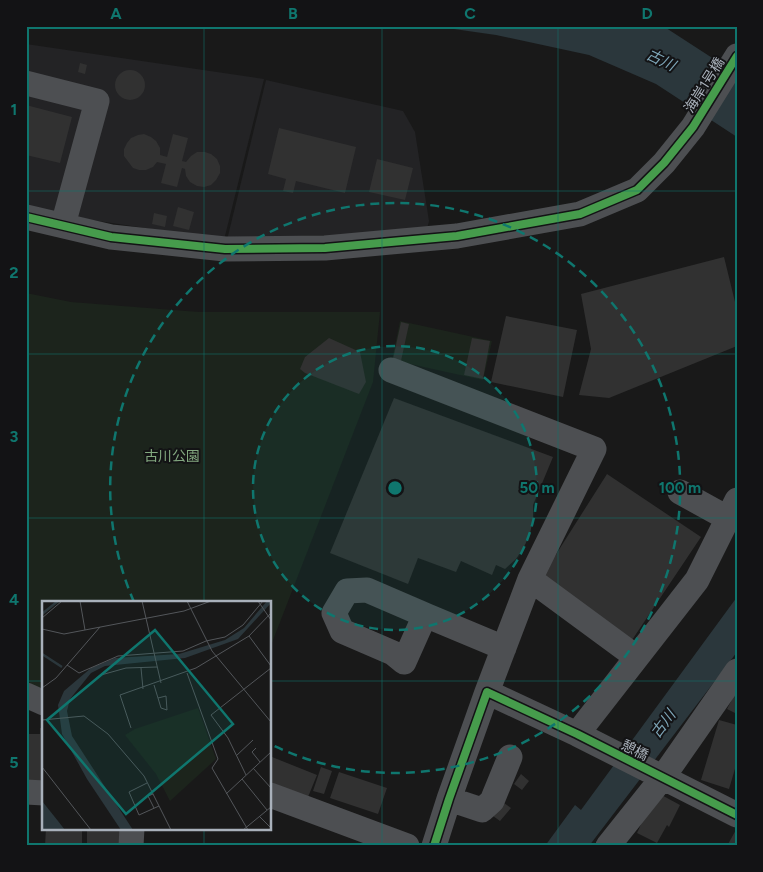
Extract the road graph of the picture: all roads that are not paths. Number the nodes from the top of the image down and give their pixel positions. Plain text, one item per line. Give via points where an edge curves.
1 (737, 56) edge
2 (26, 83) edge
3 (26, 217) edge
4 (64, 226) junction
5 (391, 370) dead end
6 (680, 492) dead end
7 (733, 509) edge
8 (530, 579) junction
9 (424, 615) dead end
10 (504, 648) junction
11 (636, 657) junction
12 (737, 671) edge
13 (487, 692) junction
14 (26, 695) edge
15 (42, 702) edge
16 (587, 740) junction
17 (510, 756) dead end
18 (663, 777) junction
19 (26, 792) edge
20 (42, 793) edge
21 (271, 794) edge
22 (449, 799) junction
23 (737, 815) edge
24 (132, 830) edge
25 (131, 846) edge
26 (407, 846) edge
27 (434, 846) edge
28 (608, 846) edge

1 - 4 street, 海岸1号橋 via 693,126 664,163 637,190 580,214 457,236 325,248 226,249 111,237
2 - 4 street via 97,101
3 - 4 street, 海岸1号橋
5 - 8 street via 594,449
6 - 7 street
7 - 11 street via 697,580
8 - 10 street
8 - 11 street
9 - 10 street
10 - 13 street
11 - 16 street
12 - 18 street
13 - 16 street, 憩橋
13 - 22 street
14 - 15 street
16 - 18 street, 憩橋
17 - 22 street via 492,801 482,810
18 - 23 street, 憩橋
18 - 28 street
19 - 20 street
21 - 26 street
22 - 27 street
24 - 25 street

